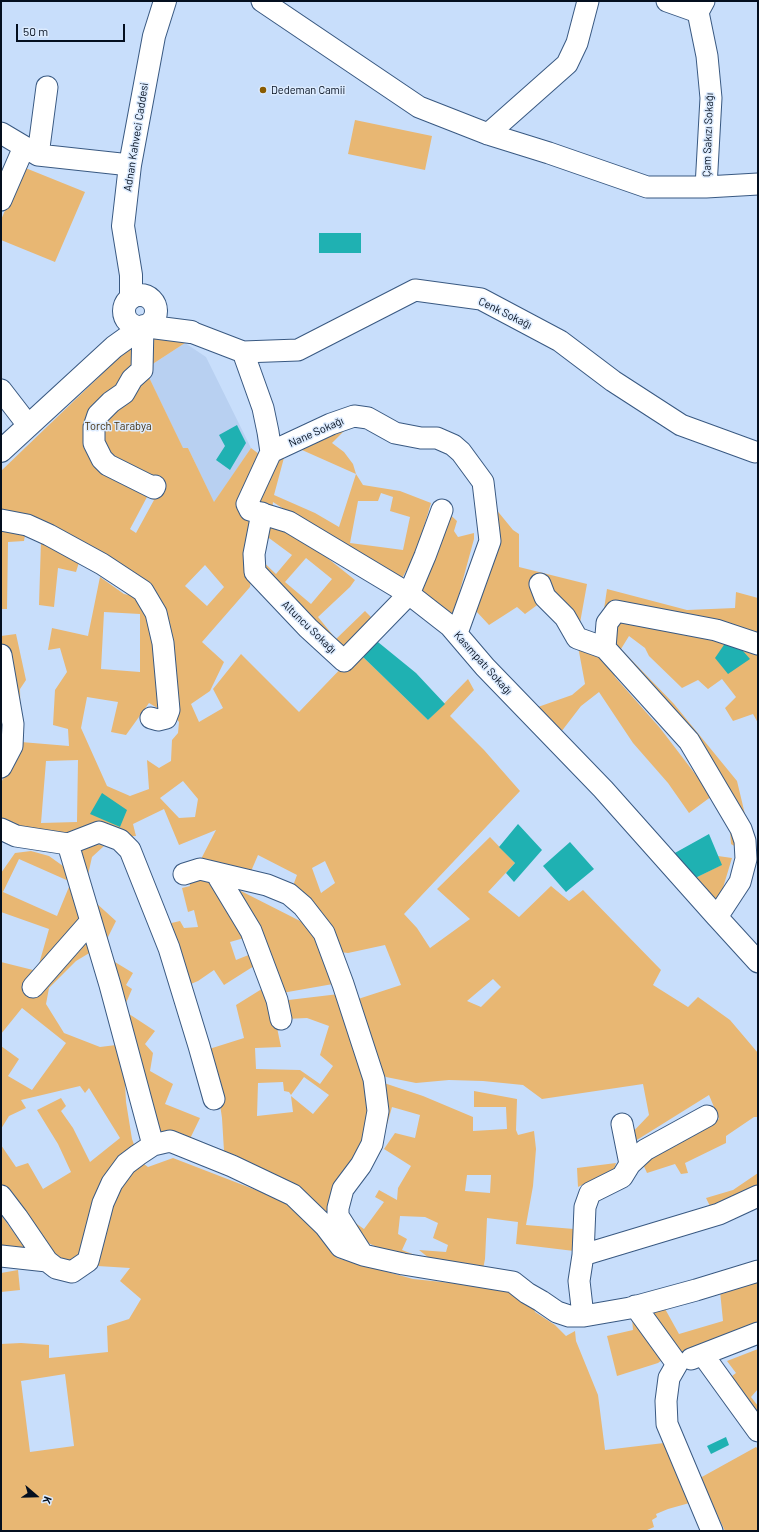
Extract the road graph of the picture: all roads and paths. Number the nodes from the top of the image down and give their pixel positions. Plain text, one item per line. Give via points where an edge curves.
1 (165, 1) edge
2 (262, 1) edge
3 (588, 1) edge
4 (667, 1) edge
5 (701, 6) edge
6 (47, 87) dead end
7 (1, 133) edge
8 (488, 134) junction
9 (31, 151) junction
10 (130, 165) junction
11 (758, 184) edge
12 (706, 187) junction
13 (1, 200) edge
14 (143, 300) junction
15 (139, 325) junction
16 (191, 332) junction
17 (243, 352) junction
18 (1, 390) edge
19 (28, 425) junction
20 (1, 451) edge
21 (271, 452) junction
22 (755, 452) dead end
23 (155, 486) dead end
24 (442, 510) dead end
25 (262, 513) junction
26 (1, 520) edge
27 (540, 584) dead end
28 (410, 594) junction
29 (457, 633) junction
30 (758, 644) edge
31 (605, 648) junction
32 (1, 655) edge
33 (5, 711) edge
34 (151, 718) dead end
35 (1, 767) edge
36 (2, 835) edge
37 (68, 844) junction
38 (216, 873) junction
39 (184, 874) dead end
40 (717, 917) junction
41 (91, 921) junction
42 (758, 962) edge
43 (33, 987) dead end
44 (281, 1019) dead end
45 (214, 1099) dead end
46 (707, 1116) dead end
47 (622, 1124) dead end
48 (153, 1145) junction
49 (630, 1164) junction
50 (1, 1196) edge
51 (758, 1196) edge
52 (362, 1255) junction
53 (583, 1255) junction
54 (1, 1256) edge
55 (47, 1261) junction
56 (758, 1271) edge
57 (635, 1306) junction
58 (583, 1316) junction
59 (758, 1333) edge
60 (703, 1355) junction
61 (677, 1364) junction
62 (758, 1431) edge
63 (712, 1531) edge

1 - 10 main road, Adnan Kahveci Caddesi via 154,36
2 - 8 street via 419,107
3 - 8 street via 577,43 567,64
4 - 5 street
5 - 12 street, Çam Sakızı Sokağı via 711,98
6 - 9 street
7 - 9 street
8 - 12 street via 647,187
9 - 10 street
9 - 13 street
10 - 14 main road, Adnan Kahveci Caddesi via 123,226 131,275
11 - 12 street
14 - 15 main road via 154,318 151,322
14 - 15 main road via 126,302 124,307 124,312
14 - 16 main road
15 - 16 main road
15 - 19 main road
15 - 23 street via 142,370 132,379 124,393 110,402 98,415 94,427 94,443 108,465 154,488
16 - 17 street, Cenk Sokağı
17 - 21 street via 263,408
17 - 22 street, Cenk Sokağı via 298,350 415,290 481,299 560,341 613,381 681,425
18 - 19 street
19 - 20 main road
21 - 25 street, Kasımpatı Sokağı via 247,504 250,510
21 - 29 street, Nane Sokağı via 354,416 368,418 395,433 437,438 453,445 461,452 483,482 490,541
24 - 28 street, Altuncu Sokağı
25 - 28 street, Kasımpatı Sokağı via 288,522
25 - 28 street, Altuncu Sokağı via 254,554 255,572 308,628 344,661
26 - 34 street via 27,525 49,534 143,591 156,612 163,643 169,710 166,718
27 - 31 street via 545,598 565,617 578,638
28 - 29 street, Kasımpatı Sokağı
29 - 40 street, Kasımpatı Sokağı via 485,667 603,789
30 - 31 street via 716,630 616,611 607,623
31 - 40 street via 689,741 741,829 746,858 740,882
32 - 33 street
33 - 35 street via 13,724 12,746
36 - 37 street
37 - 41 street
37 - 45 street via 99,832 120,840 130,850 169,948
38 - 39 street via 200,869
38 - 44 street via 251,932
38 - 52 street via 267,884 289,894 303,906 324,933 374,1079 378,1111 372,1144 361,1165 343,1189 338,1208 338,1216
40 - 42 street, Kasımpatı Sokağı
41 - 43 street
41 - 48 street
46 - 49 street via 645,1150
47 - 49 street
48 - 52 street via 170,1141 232,1166 293,1195 326,1226 341,1246
48 - 55 street via 126,1164 112,1183 103,1203 88,1261 72,1272 56,1268
49 - 53 street via 622,1177 590,1193 585,1208
50 - 55 street
51 - 53 street via 719,1214
52 - 58 street via 513,1282 557,1312 569,1316
53 - 58 street via 579,1281
54 - 55 street
56 - 57 street
57 - 58 street
57 - 61 street
59 - 60 street
60 - 61 street
60 - 62 street
61 - 63 street via 669,1378 667,1424

